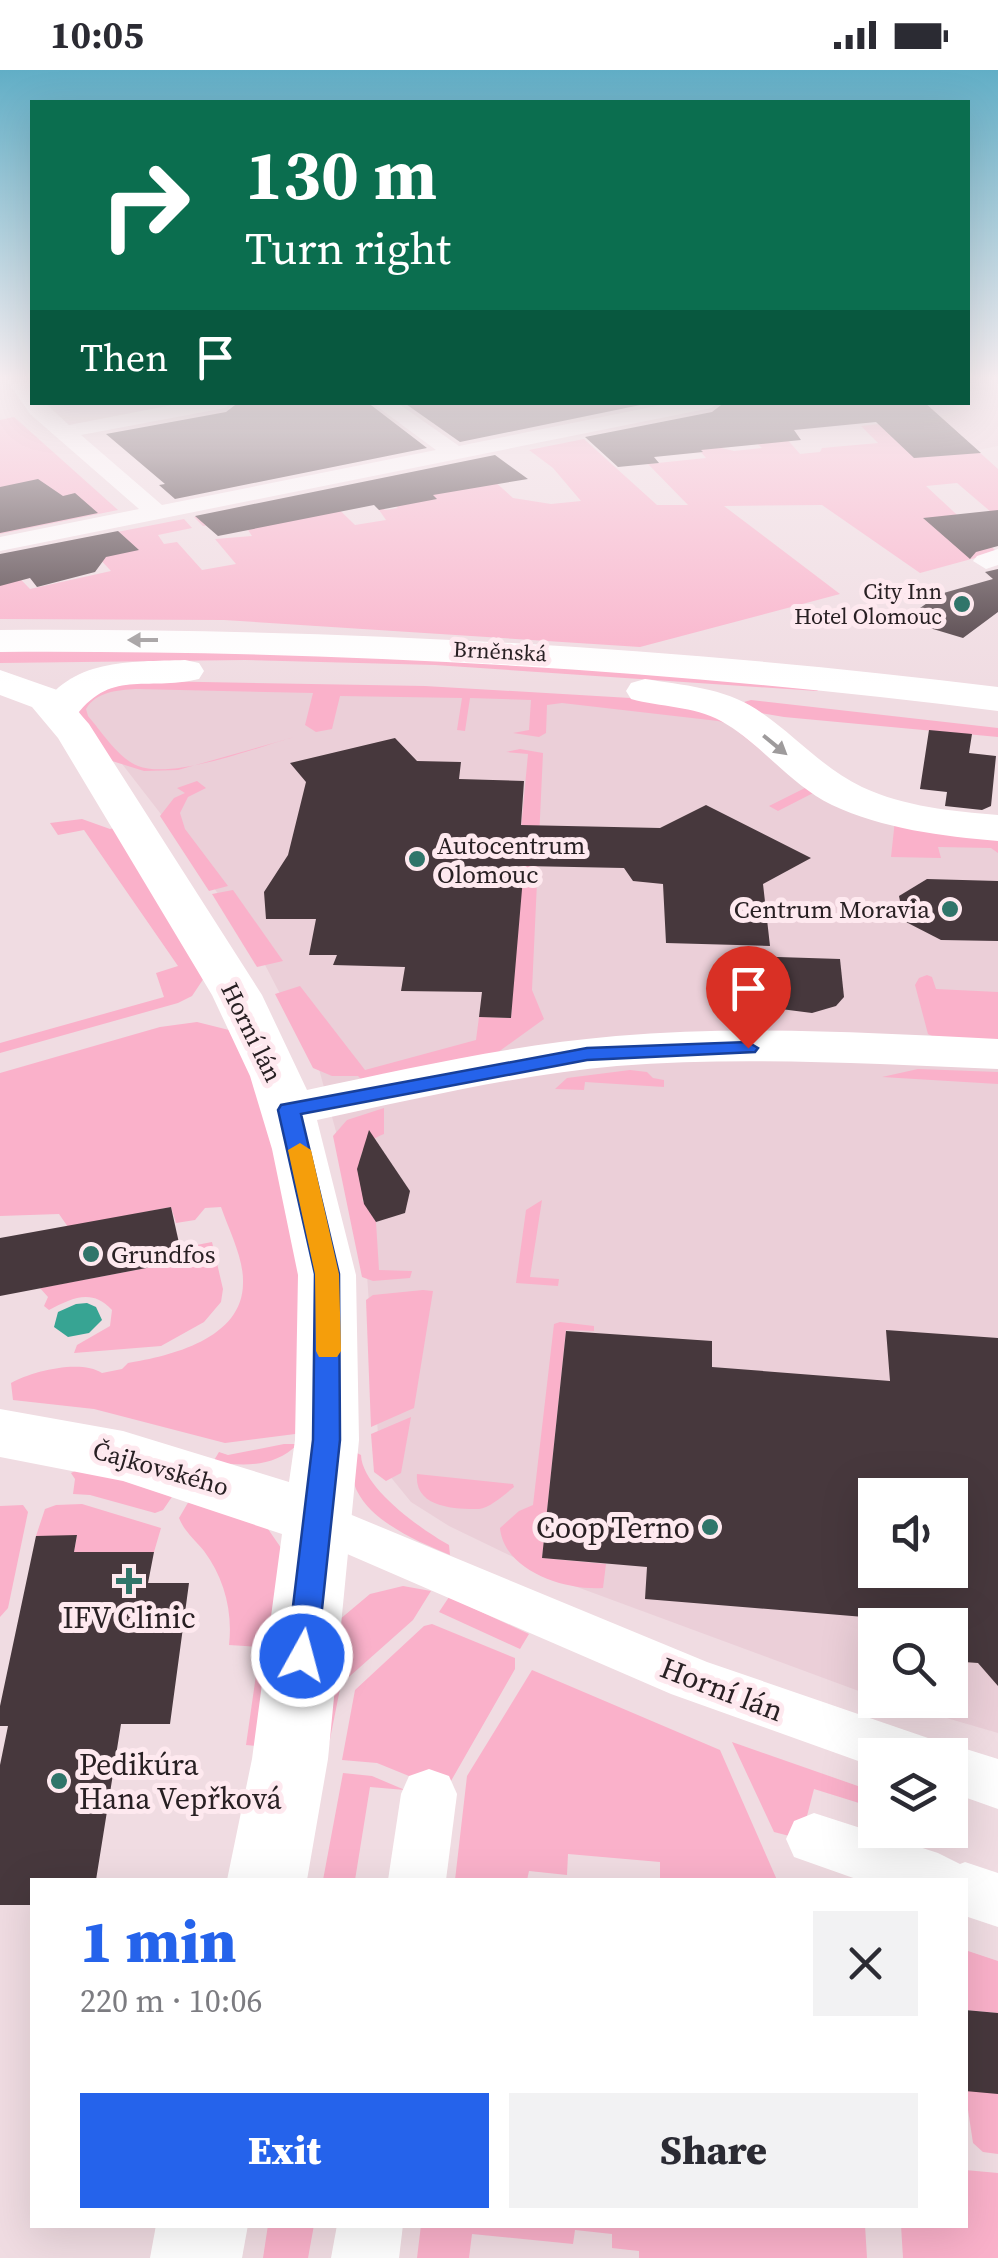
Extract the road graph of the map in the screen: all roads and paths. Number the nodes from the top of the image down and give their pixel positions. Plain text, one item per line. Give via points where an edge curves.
1 (120, 481) edge
2 (317, 481) edge
3 (156, 512) junction
4 (0, 544) edge
5 (0, 641) edge
6 (232, 667) junction
7 (0, 669) edge
8 (553, 678) junction
9 (0, 682) edge
10 (998, 699) edge
11 (59, 712) junction
12 (998, 720) edge
13 (998, 828) edge
14 (998, 1054) edge
15 (289, 1110) junction
16 (0, 1433) edge
17 (318, 1520) junction
18 (861, 1738) edge
19 (968, 1774) edge
20 (998, 1784) edge
21 (429, 1794) dead end
22 (814, 1839) dead end
23 (267, 1878) edge
24 (417, 1878) edge
25 (932, 1878) edge
26 (968, 1890) edge
27 (998, 1900) edge
28 (201, 2228) edge
29 (370, 2228) edge
30 (196, 2258) edge
31 (365, 2258) edge

1 - 3 street
2 - 3 street
3 - 4 street
10 -> 5 main road, Brněnská via 554,654 241,641
6 - 7 main road, Brněnská
6 - 8 main road, Brněnská
6 - 11 main road via 96,681 66,696
8 - 12 main road, Brněnská
8 -> 13 main road via 710,703 741,717 850,797 907,816
9 - 11 main road, Horní lán via 33,692
11 - 15 main road, Horní lán via 237,995
14 - 15 main road via 620,1050
15 - 17 main road, Horní lán via 327,1274 329,1390
16 - 17 main road, Čajkovského via 172,1466
17 - 18 street, Horní lán via 673,1671
17 - 23 main road, Horní lán via 290,1759
19 - 20 street
21 - 24 street
22 - 25 street
26 - 27 street
28 - 30 main road
29 - 31 street

